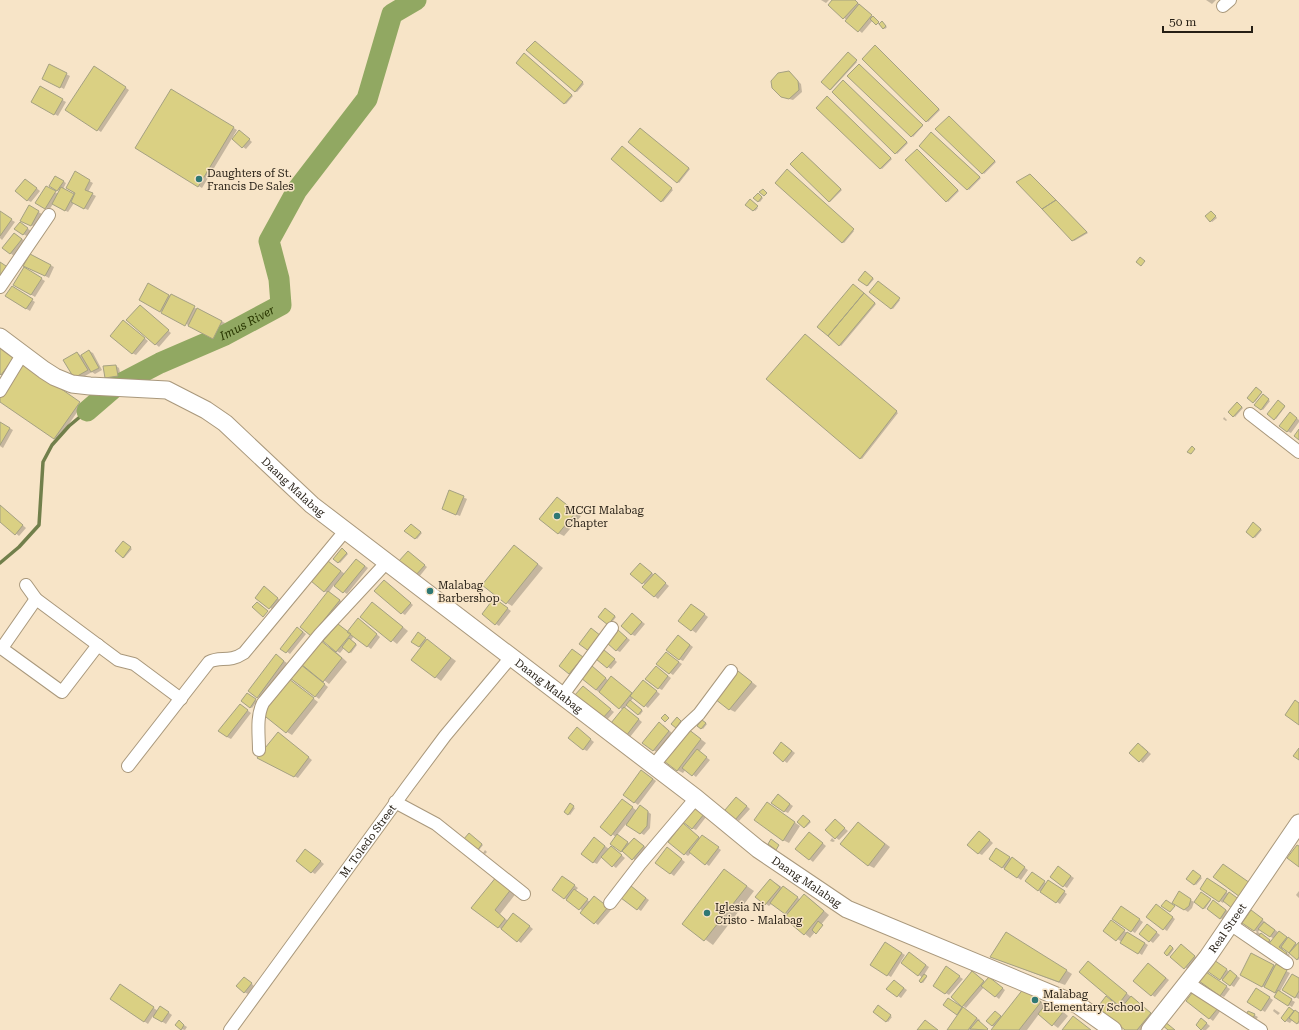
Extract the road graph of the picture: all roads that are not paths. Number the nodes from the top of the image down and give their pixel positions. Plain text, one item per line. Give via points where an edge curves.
1 (49, 215) dead end
2 (0, 287) edge
3 (0, 336) edge
4 (23, 353) junction
5 (0, 391) edge
6 (1250, 414) dead end
7 (1299, 452) edge
8 (345, 531) junction
9 (386, 563) junction
10 (26, 585) dead end
11 (36, 598) junction
12 (612, 628) dead end
13 (98, 645) junction
14 (511, 657) junction
15 (731, 672) dead end
16 (562, 696) junction
17 (181, 699) junction
18 (259, 750) dead end
19 (128, 766) dead end
20 (653, 766) junction
21 (696, 798) junction
22 (395, 802) junction
23 (1299, 823) edge
24 (524, 894) dead end
25 (610, 903) dead end
26 (1230, 924) junction
27 (1287, 963) dead end
28 (1188, 983) junction
29 (230, 1030) edge
30 (1113, 1030) edge
31 (1150, 1030) edge
32 (1262, 1030) edge

1 - 2 street
3 - 4 street, Daang Malabag
4 - 5 street
4 - 8 street, Daang Malabag via 55,377 72,384 167,390 206,410 225,423 312,505
6 - 7 street
8 - 9 street, Daang Malabag
8 - 17 street via 244,653 235,659 209,662
9 - 14 street, Daang Malabag
9 - 18 street via 320,634 263,703 259,718
10 - 11 street
11 - 13 street
11 - 13 street via 4,645 4,650 13,658 62,692
12 - 16 street
13 - 17 street via 118,660 134,664
14 - 16 street, Daang Malabag
14 - 22 street, M. Toledo Street via 445,736
15 - 20 street via 699,714
16 - 20 street, Daang Malabag
17 - 19 street
20 - 21 street, Daang Malabag
21 - 25 street
21 - 30 street, Daang Malabag via 758,849 847,909 1078,1005
22 - 24 street via 436,824
22 - 29 street, M. Toledo Street
23 - 26 street, Real Street
26 - 27 street
26 - 28 street, Real Street
28 - 31 street, Real Street
28 - 32 street

